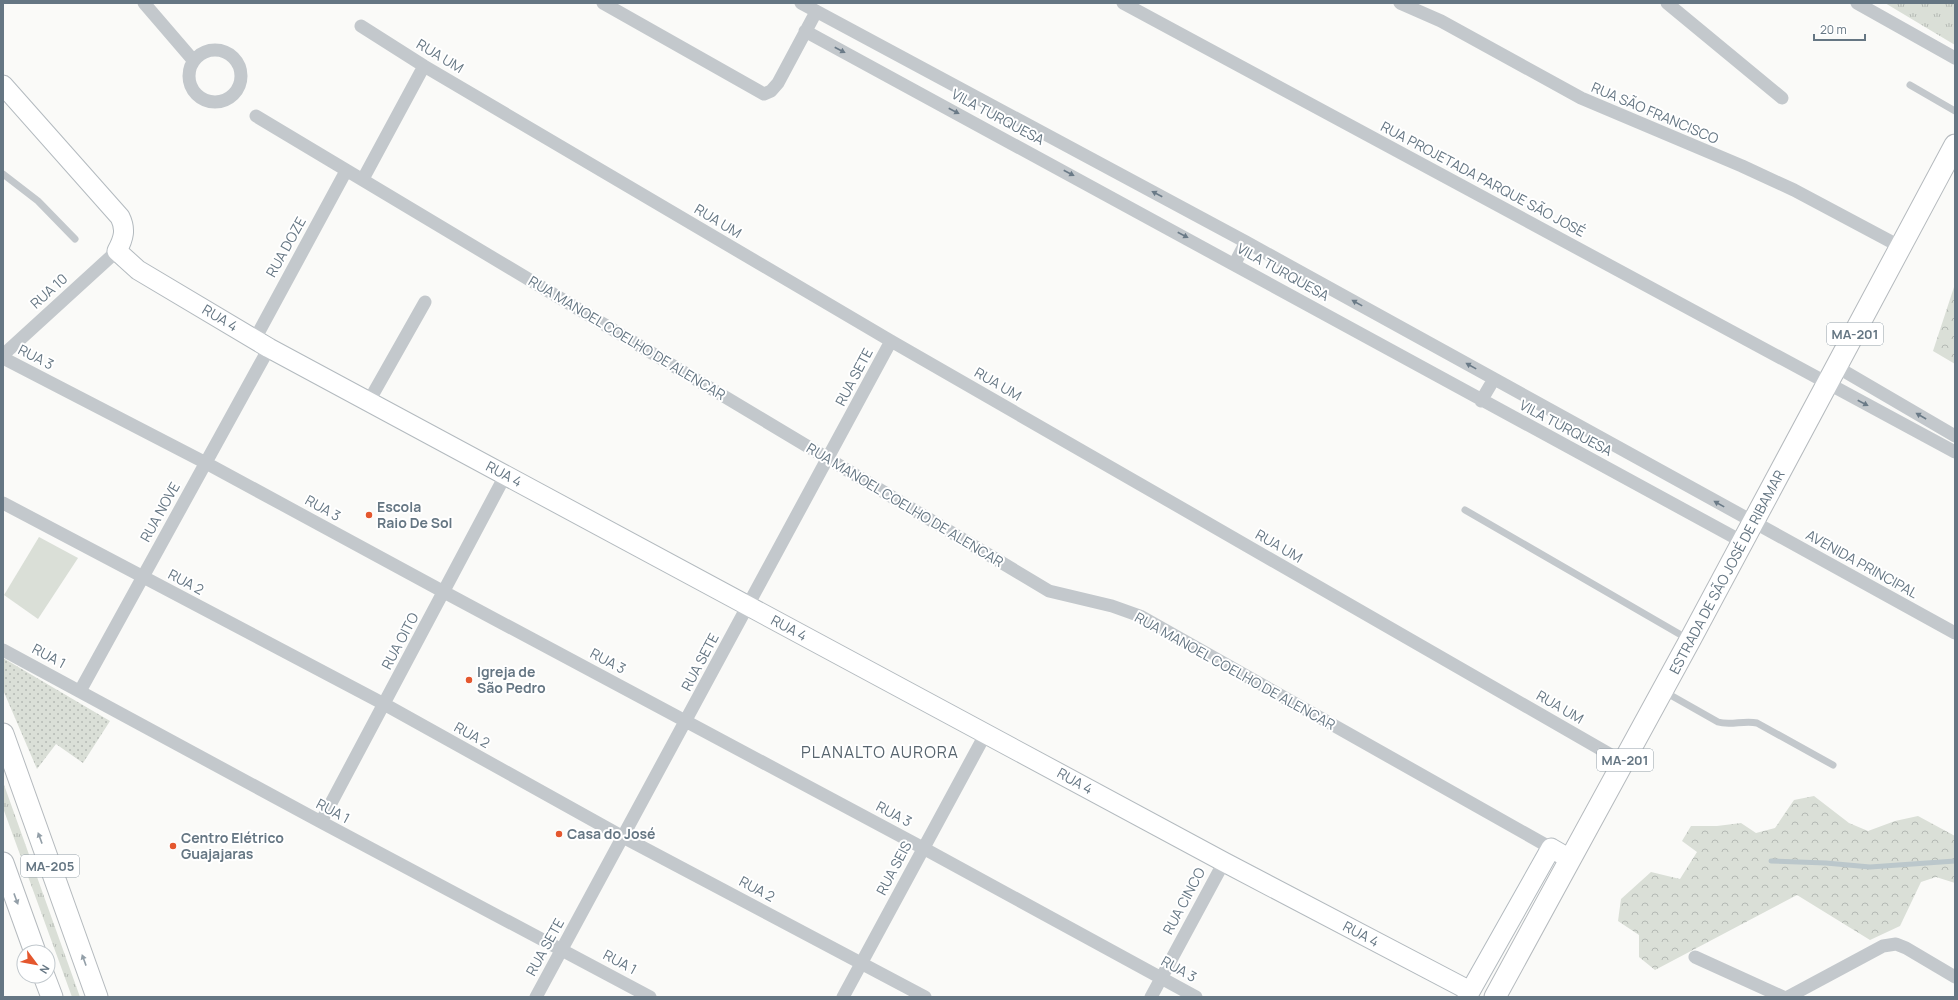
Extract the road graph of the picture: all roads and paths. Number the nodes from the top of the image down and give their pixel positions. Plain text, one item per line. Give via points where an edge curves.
1 (144, 3) edge
2 (603, 3) edge
3 (800, 3) edge
4 (1123, 3) edge
5 (1400, 3) edge
6 (1666, 3) edge
7 (1857, 3) edge
8 (816, 12) junction
9 (362, 26) dead end
10 (805, 31) junction
11 (1955, 58) edge
12 (193, 60) junction
13 (424, 66) junction
14 (3, 85) edge
15 (1910, 85) dead end
16 (1782, 98) dead end
17 (995, 108) junction
18 (1955, 111) edge
19 (256, 116) dead end
20 (986, 128) junction
21 (1955, 145) edge
22 (346, 171) junction
23 (3, 174) edge
24 (363, 179) junction
25 (75, 239) dead end
26 (1246, 242) junction
27 (1901, 247) junction
28 (117, 250) junction
29 (1235, 263) junction
30 (425, 302) dead end
31 (891, 342) junction
32 (262, 343) junction
33 (3, 356) edge
34 (1833, 376) junction
35 (1494, 379) junction
36 (369, 401) junction
37 (1481, 401) junction
38 (1955, 436) edge
39 (1955, 452) edge
40 (828, 458) junction
41 (206, 462) junction
42 (506, 474) junction
43 (3, 503) edge
44 (1466, 510) dead end
45 (1753, 522) junction
46 (1743, 542) junction
47 (142, 578) junction
48 (444, 592) junction
49 (748, 606) junction
50 (1955, 633) edge
51 (1690, 640) junction
52 (3, 650) edge
53 (80, 691) junction
54 (1663, 691) junction
55 (384, 704) junction
56 (686, 720) junction
57 (986, 733) junction
58 (3, 734) edge
59 (1624, 762) junction
60 (1833, 765) dead end
61 (321, 822) junction
62 (623, 837) junction
63 (924, 848) junction
64 (1551, 848) junction
65 (1570, 859) junction
66 (1224, 862) junction
67 (3, 863) edge
68 (32, 944) edge
69 (562, 950) junction
70 (1695, 957) dead end
71 (861, 963) junction
72 (1955, 977) edge
73 (1161, 978) junction
74 (47, 984) edge
75 (1468, 994) edge
76 (52, 997) edge
77 (97, 997) edge
78 (536, 997) edge
79 (650, 997) edge
80 (843, 997) edge
81 (925, 997) edge
82 (1151, 997) edge
83 (1196, 997) edge
84 (1495, 997) edge
85 (1783, 997) edge
86 (1788, 997) edge

1 - 12 street
2 - 10 street via 764,94 778,83
3 - 8 street, VILA TURQUESA
4 - 34 street, RUA PROJETADA PARQUE SÃO JOSÉ
5 - 27 street, RUA SÃO FRANCISCO via 1441,21 1581,98 1794,190
6 - 16 street
7 - 11 street
8 - 10 street
8 - 17 street, VILA TURQUESA
9 - 13 street, RUA UM
10 -> 20 street, VILA TURQUESA
12 - 12 street via 188,77 194,93 201,99 209,102 226,100 238,87 241,70 232,55 224,51 207,50
13 - 24 street
13 - 31 street, RUA UM
14 - 28 street via 120,217 124,224 124,232
15 - 18 lane
17 - 20 street
26 -> 17 street, VILA TURQUESA
19 - 22 street, RUA MANOEL COELHO DE ALENCAR
20 -> 29 street, VILA TURQUESA
21 - 27 main road, ESTRADA DE SÃO JOSÉ DE RIBAMAR / MA-201
22 - 24 street, RUA MANOEL COELHO DE ALENCAR
22 - 32 street, RUA DOZE
23 - 25 lane via 38,202
24 - 40 street, RUA MANOEL COELHO DE ALENCAR
26 - 29 street
35 -> 26 street, VILA TURQUESA
27 - 34 main road, ESTRADA DE SÃO JOSÉ DE RIBAMAR / MA-201
28 - 32 street, RUA 4 via 138,270
28 - 33 street, RUA 10
29 - 37 street, VILA TURQUESA
30 - 36 street
31 - 40 street, RUA SETE
31 - 59 street, RUA UM
32 - 36 street, RUA 4
32 - 41 street, RUA NOVE
33 - 41 street, RUA 3
38 -> 34 street
34 -> 39 street
34 - 45 main road, ESTRADA DE SÃO JOSÉ DE RIBAMAR / MA-201
35 - 37 street
45 -> 35 street, VILA TURQUESA
36 - 42 street, RUA 4
37 - 46 street, VILA TURQUESA
40 - 49 street, RUA SETE
40 - 64 street, RUA MANOEL COELHO DE ALENCAR via 1049,591 1112,606 1140,616
41 - 47 street, RUA NOVE
41 - 48 street, RUA 3
42 - 48 street, RUA OITO
42 - 49 street, RUA 4
43 - 47 street, RUA 2
44 - 51 lane
45 - 46 main road, ESTRADA DE SÃO JOSÉ DE RIBAMAR / MA-201
45 - 50 street, AVENIDA PRINCIPAL
46 - 51 main road, ESTRADA DE SÃO JOSÉ DE RIBAMAR / MA-201
47 - 53 street, RUA NOVE
47 - 55 street, RUA 2
48 - 55 street, RUA OITO
48 - 56 street, RUA 3
49 - 56 street, RUA SETE
49 - 57 street, RUA 4
51 - 54 main road, ESTRADA DE SÃO JOSÉ DE RIBAMAR / MA-201
52 - 53 street, RUA 1
53 - 61 street, RUA 1
54 - 59 main road, ESTRADA DE SÃO JOSÉ DE RIBAMAR / MA-201
54 - 60 lane via 1718,722 1757,723
55 - 61 street, RUA OITO
55 - 62 street, RUA 2
56 - 62 street, RUA SETE
56 - 63 street, RUA 3
57 - 63 street, RUA SEIS
57 - 66 street, RUA 4
77 -> 58 main road, MA-205
59 - 65 main road, ESTRADA DE SÃO JOSÉ DE RIBAMAR / MA-201
61 - 69 street, RUA 1
62 - 69 street, RUA SETE
62 - 71 street, RUA 2
63 - 71 street, RUA SEIS
63 - 73 street, RUA 3
64 - 65 street, RUA MANOEL COELHO DE ALENCAR
64 - 75 street
65 - 84 main road, ESTRADA DE SÃO JOSÉ DE RIBAMAR / MA-201
66 - 73 street, RUA CINCO
66 - 75 street, RUA 4
67 -> 68 main road, MA-205
69 - 78 street, RUA SETE
69 - 79 street, RUA 1
70 - 85 street
71 - 80 street, RUA SEIS
71 - 81 street, RUA 2
72 - 86 street via 1896,944 1883,946
73 - 82 street, RUA CINCO
73 - 83 street, RUA 3
74 - 76 main road

